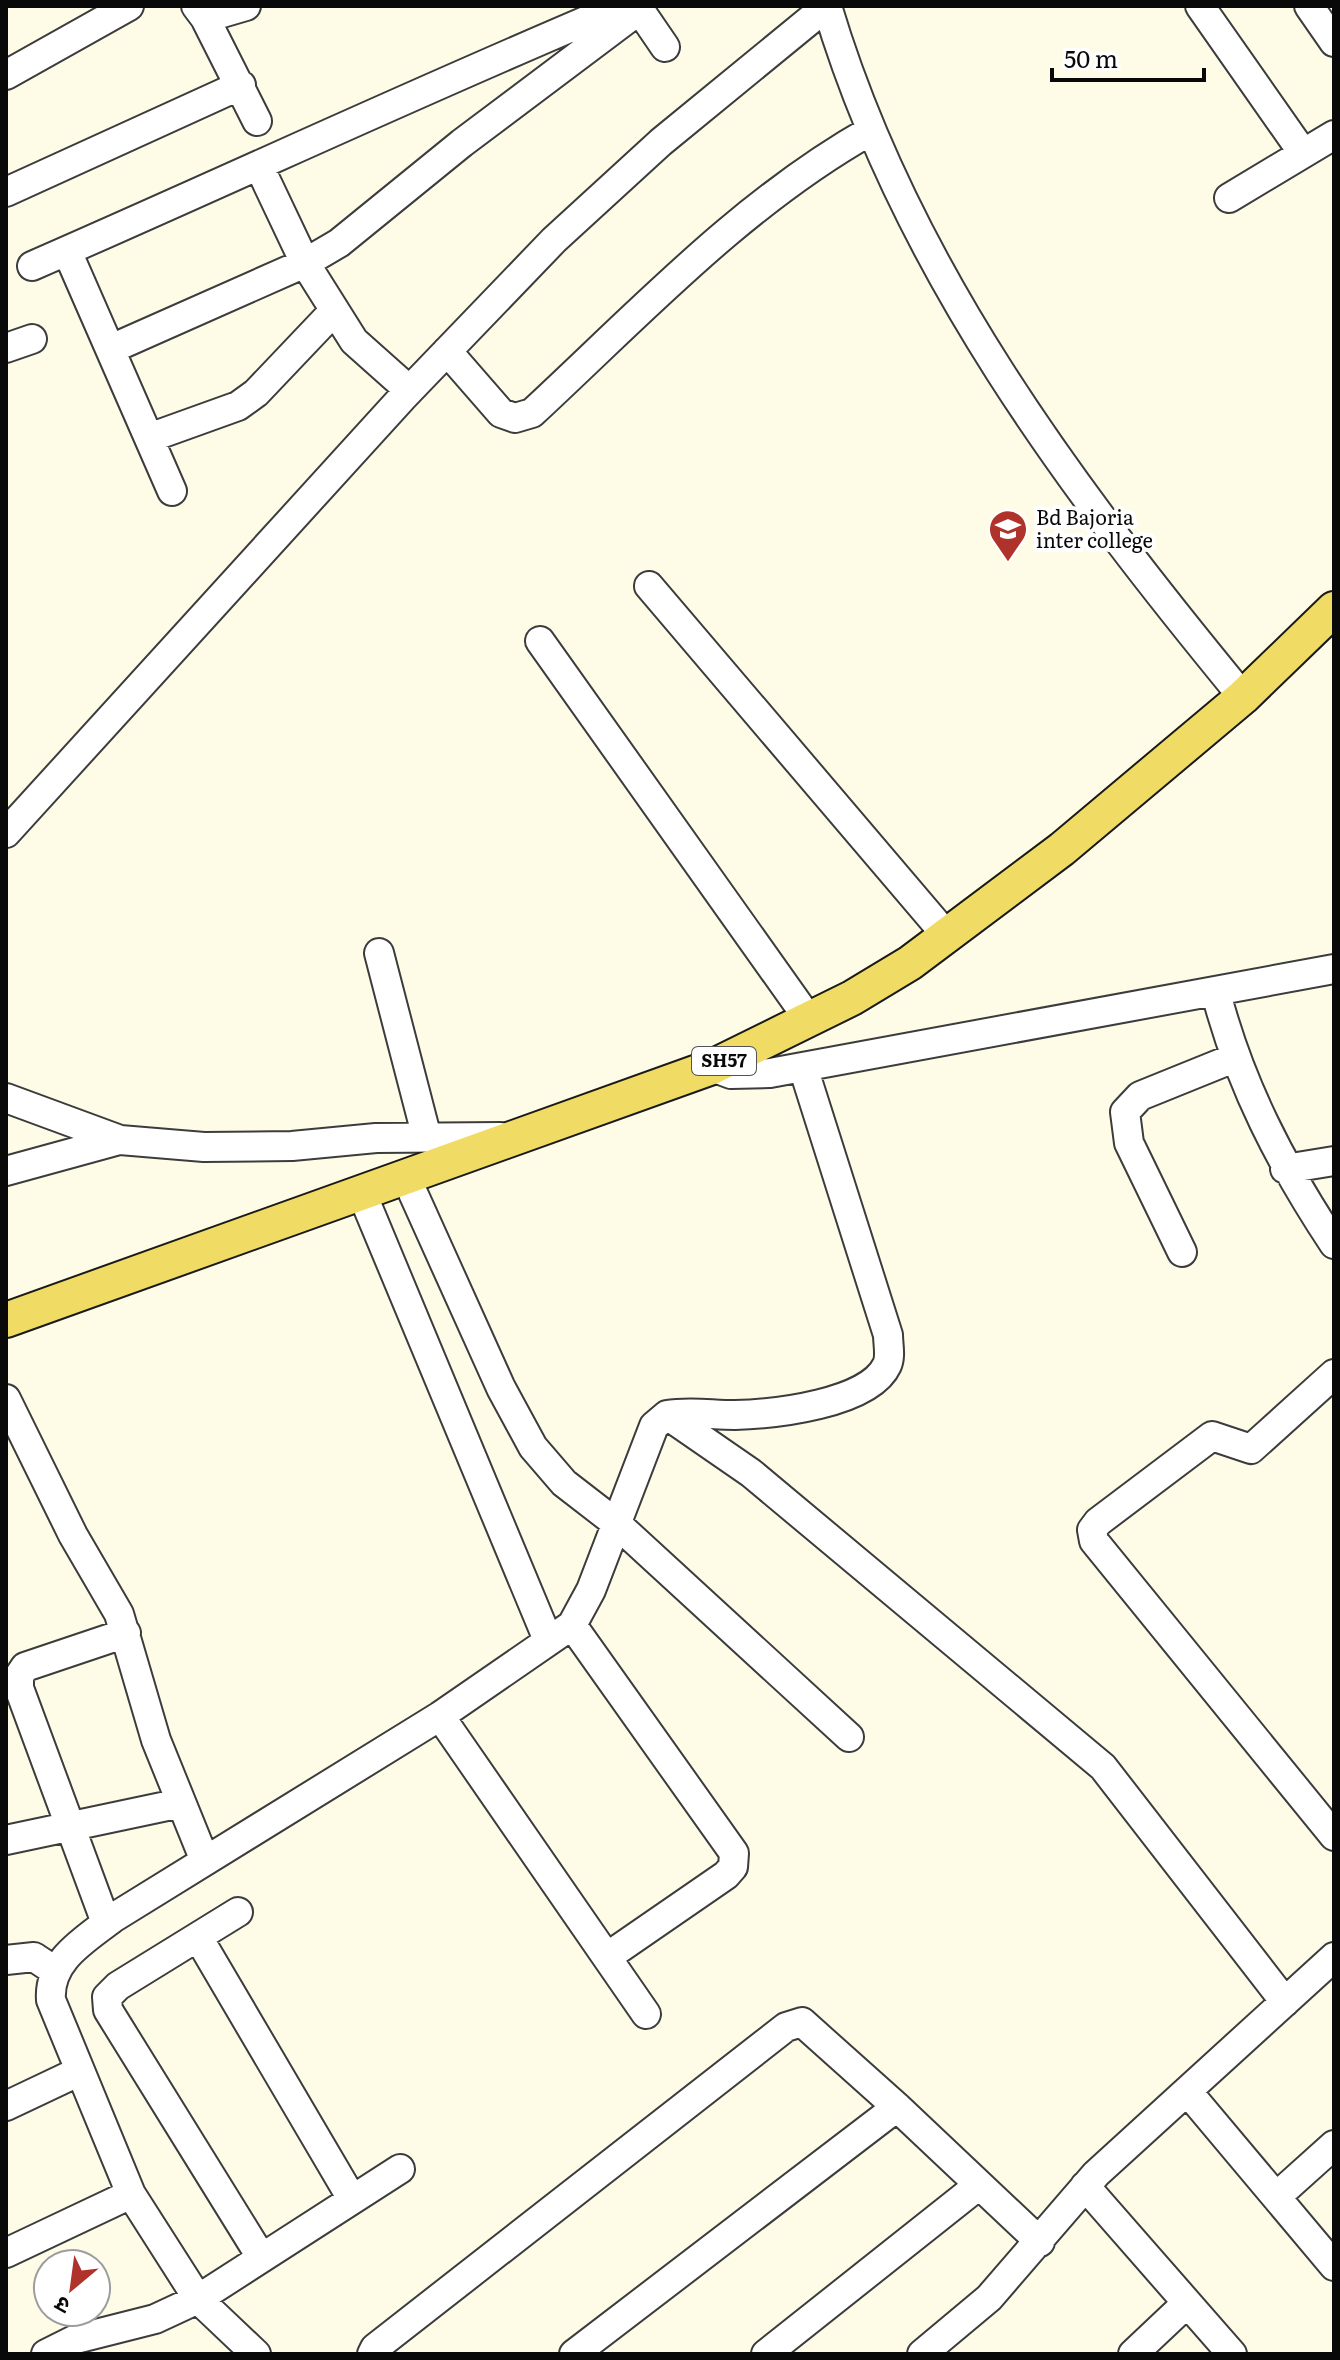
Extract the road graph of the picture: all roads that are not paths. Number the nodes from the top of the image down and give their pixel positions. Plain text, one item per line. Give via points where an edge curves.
1 (129, 6) edge
2 (246, 6) edge
3 (827, 6) edge
4 (1200, 6) edge
5 (1309, 6) edge
6 (633, 7) edge
7 (201, 12) edge
8 (1334, 42) edge
9 (665, 47) dead end
10 (6, 75) edge
11 (241, 85) junction
12 (257, 121) dead end
13 (870, 131) junction
14 (1334, 135) edge
15 (1303, 153) junction
16 (259, 166) junction
17 (6, 192) edge
18 (1229, 198) dead end
19 (67, 251) junction
20 (305, 263) junction
21 (32, 266) dead end
22 (334, 311) junction
23 (111, 349) junction
24 (447, 351) junction
25 (409, 390) junction
26 (149, 438) junction
27 (172, 491) dead end
28 (649, 586) dead end
29 (1334, 609) edge
30 (1334, 635) edge
31 (540, 641) dead end
32 (1243, 697) junction
33 (10, 821) edge
34 (947, 936) junction
35 (379, 953) dead end
36 (1334, 969) edge
37 (1216, 993) junction
38 (810, 1021) junction
39 (1234, 1058) junction
40 (803, 1067) junction
41 (721, 1070) junction
42 (6, 1098) edge
43 (522, 1137) junction
44 (427, 1138) junction
45 (120, 1140) junction
46 (1334, 1161) edge
47 (1285, 1169) junction
48 (6, 1171) edge
49 (413, 1193) junction
50 (368, 1208) junction
51 (1334, 1244) edge
52 (1182, 1252) dead end
53 (107, 1290) junction
54 (6, 1320) edge
55 (6, 1336) edge
56 (1334, 1374) edge
57 (6, 1399) edge
58 (667, 1415) junction
59 (617, 1524) junction
60 (126, 1633) junction
61 (560, 1633) junction
62 (440, 1716) junction
63 (19, 1730) edge
64 (849, 1737) dead end
65 (181, 1803) junction
66 (67, 1827) junction
67 (1334, 1836) edge
68 (6, 1840) edge
69 (205, 1861) junction
70 (238, 1912) dead end
71 (106, 1923) junction
72 (198, 1937) junction
73 (607, 1957) junction
74 (1334, 1957) edge
75 (6, 1960) edge
76 (55, 1971) junction
77 (1285, 2002) junction
78 (646, 2014) dead end
79 (80, 2071) junction
80 (1187, 2091) junction
81 (6, 2106) edge
82 (897, 2107) junction
83 (1334, 2145) edge
84 (400, 2169) dead end
85 (979, 2185) junction
86 (1085, 2186) junction
87 (131, 2194) junction
88 (1276, 2197) junction
89 (352, 2199) junction
90 (1040, 2242) junction
91 (6, 2253) edge
92 (261, 2257) junction
93 (1334, 2266) edge
94 (198, 2299) junction
95 (1187, 2303) junction
96 (46, 2354) edge
97 (256, 2354) edge
98 (372, 2354) edge
99 (574, 2354) edge
100 (766, 2354) edge
101 (922, 2354) edge
102 (1133, 2354) edge
103 (1232, 2354) edge

1 - 10 street
2 - 7 street
3 - 13 street
3 - 24 street via 661,142 554,240
4 - 15 street
5 - 8 street
6 - 9 street
6 - 16 street via 423,88
6 - 20 street via 339,243
7 - 11 street
11 - 12 street
11 - 17 street
13 - 24 street via 765,199 674,277 532,413 515,418 501,413
13 - 32 street via 909,218 1017,401
14 - 15 street
15 - 18 street
16 - 19 street
16 - 20 street
19 - 21 street
19 - 23 street
20 - 22 street
20 - 23 street
22 - 25 street via 354,341
22 - 26 street via 238,406
23 - 26 street
24 - 25 street
25 - 33 street
26 - 27 street
28 - 34 street
29 - 32 main road, SH57
30 - 41 main road, SH57 via 1184,774 918,975 859,1011
31 - 38 street
32 - 34 main road, SH57 via 1062,849
34 - 38 main road, SH57
35 - 44 street
36 - 37 street
37 - 39 street
37 - 40 street
38 - 41 main road, SH57
39 - 47 street
39 - 52 street via 1140,1096 1125,1112 1129,1143
40 - 41 street
40 - 58 street via 888,1335 889,1362 878,1380 855,1394 736,1415
41 - 43 main road, SH57
41 - 49 main road, SH57 via 560,1142
42 - 45 street
43 - 44 street
43 - 53 main road, SH57
44 - 45 street via 247,1148
45 - 48 street
46 - 47 street
47 - 51 street
49 - 50 main road, SH57
49 - 59 street via 533,1447 564,1483
50 - 53 main road, SH57
50 - 61 street
53 - 54 main road, SH57
53 - 55 main road, SH57
56 - 67 street via 1251,1449 1212,1436 1092,1530 1094,1541
57 - 60 street
58 - 59 street via 654,1426
58 - 77 street via 751,1473 1103,1767
59 - 61 street via 583,1608
59 - 64 street
60 - 63 street via 25,1667 19,1676
60 - 65 street via 156,1740
61 - 62 street
61 - 73 street via 734,1853 726,1875
62 - 69 street
62 - 73 street
63 - 66 street
65 - 66 street
65 - 69 street
66 - 68 street
66 - 71 street
69 - 71 street
70 - 72 street
71 - 76 street via 70,1951
72 - 89 street
72 - 92 street via 118,1986 107,1997 108,2010
73 - 78 street
74 - 77 street
75 - 76 street via 34,1957
76 - 79 street via 51,2000
77 - 80 street
79 - 81 street
79 - 87 street
80 - 86 street
80 - 88 street
82 - 85 street
82 - 98 street via 812,2029 802,2022 786,2027
82 - 99 street
83 - 88 street
84 - 89 street
85 - 90 street
85 - 100 street
86 - 90 street
86 - 95 street
87 - 91 street
87 - 94 street
88 - 93 street
89 - 92 street
90 - 101 street via 989,2298
92 - 94 street
94 - 96 street via 155,2319 76,2339
94 - 97 street
95 - 102 street
95 - 103 street

